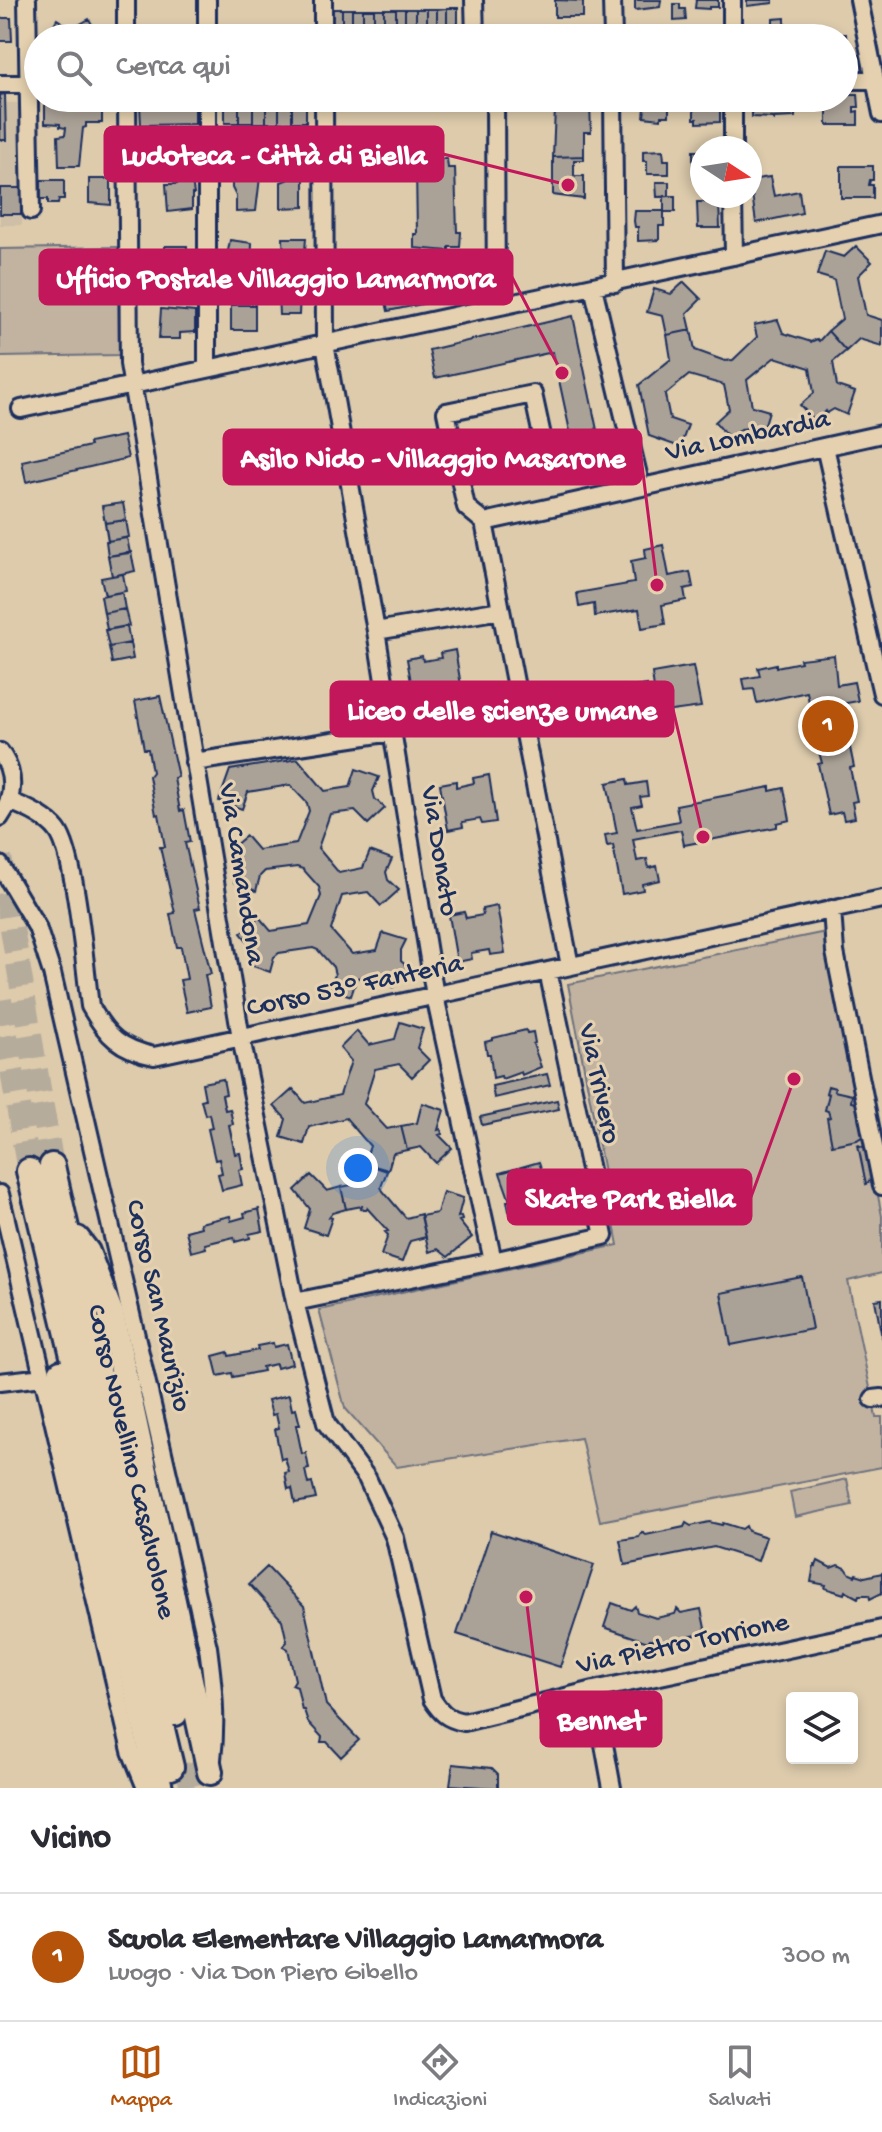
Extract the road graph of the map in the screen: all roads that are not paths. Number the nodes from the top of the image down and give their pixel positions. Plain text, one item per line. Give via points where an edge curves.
1 (27, 0) edge
2 (126, 0) edge
3 (207, 0) edge
4 (323, 0) edge
5 (474, 0) edge
6 (612, 0) edge
7 (732, 0) edge
8 (859, 0) edge
9 (882, 18) edge
10 (863, 20) junction
11 (29, 24) edge
12 (126, 24) edge
13 (207, 24) edge
14 (323, 24) edge
15 (475, 24) edge
16 (613, 24) edge
17 (732, 24) edge
18 (858, 80) edge
19 (875, 80) junction
20 (0, 84) edge
21 (24, 84) edge
22 (33, 112) edge
23 (127, 112) edge
24 (207, 112) edge
25 (324, 112) edge
26 (495, 112) edge
27 (613, 112) edge
28 (733, 112) edge
29 (882, 114) edge
30 (733, 136) edge
31 (733, 208) edge
32 (31, 211) dead end
33 (882, 224) edge
34 (734, 256) junction
35 (615, 283) junction
36 (593, 287) junction
37 (496, 307) junction
38 (325, 344) junction
39 (207, 368) junction
40 (133, 386) junction
41 (21, 409) dead end
42 (882, 434) edge
43 (629, 443) junction
44 (825, 447) junction
45 (641, 487) junction
46 (484, 522) junction
47 (501, 610) junction
48 (376, 631) junction
49 (882, 694) edge
50 (392, 732) junction
51 (0, 752) edge
52 (194, 762) junction
53 (9, 801) junction
54 (0, 817) edge
55 (0, 865) edge
56 (882, 899) edge
57 (832, 909) junction
58 (570, 966) junction
59 (548, 971) junction
60 (435, 996) junction
61 (241, 1038) junction
62 (882, 1186) edge
63 (0, 1194) edge
64 (66, 1225) junction
65 (493, 1261) junction
66 (295, 1302) junction
67 (43, 1377) junction
68 (0, 1382) edge
69 (395, 1538) joint
70 (882, 1629) edge
71 (594, 1690) junction
72 (210, 1772) joint
73 (172, 1773) edge
74 (146, 1788) edge
75 (612, 1788) edge

1 - 11 street
2 - 12 street
3 - 13 street
4 - 14 street
5 - 15 street
6 - 16 street
7 - 17 street
8 - 10 street
9 - 10 street
10 - 19 street
18 - 19 street
19 - 29 street
20 - 21 street
22 - 32 street
23 - 40 street, Via Camandona
24 - 39 street
25 - 38 street, Via Donato
26 - 37 street
27 - 35 street
28 - 30 street
31 - 34 street
33 - 34 street
34 - 35 street
35 - 36 street
36 - 37 street
36 - 43 street
37 - 38 street
38 - 39 street
38 - 48 street, Via Donato
39 - 40 street
40 - 41 street
40 - 52 street, Via Camandona
42 - 44 street, Via Lombardia
43 - 45 street
43 - 46 street, Via Lombardia via 547,459 533,394 446,412 466,507
44 - 45 street, Via Lombardia
44 - 49 street
45 - 46 street, Via Lombardia
46 - 47 street, Via Lombardia
47 - 48 street
47 - 58 street
48 - 50 street, Via Donato
50 - 52 street
50 - 60 street, Via Donato
51 - 53 street via 11,773
52 - 61 street, Via Camandona
53 - 54 street
53 - 61 street, Corso 53° Fanteria via 47,820 69,856 90,1006 114,1040 130,1051 154,1056
55 - 72 street, Corso San Maurizio via 37,927 52,973 125,1279 208,1647 216,1733
56 - 57 street, Corso 53° Fanteria
57 - 58 street, Corso 53° Fanteria
57 - 62 street via 835,952
58 - 59 street, Corso 53° Fanteria
59 - 60 street, Corso 53° Fanteria
59 - 65 street, Via Trivero via 604,1236
60 - 61 street, Corso 53° Fanteria
60 - 65 street, Via Donato
61 - 66 street, Via Camandona
63 - 67 street
64 - 72 highway via 87,1252 111,1314
64 - 73 highway, Corso Novellino Casalvolone
64 - 73 highway, Corso Novellino Casalvolone via 41,1169 57,1282
65 - 66 street
66 - 69 street, Via Camandona via 326,1423 367,1478
67 - 68 street
67 - 74 street via 131,1751
69 - 71 street, Via Pietro Torrione via 432,1699 443,1715 464,1722
70 - 71 street, Via Pietro Torrione
71 - 75 street

